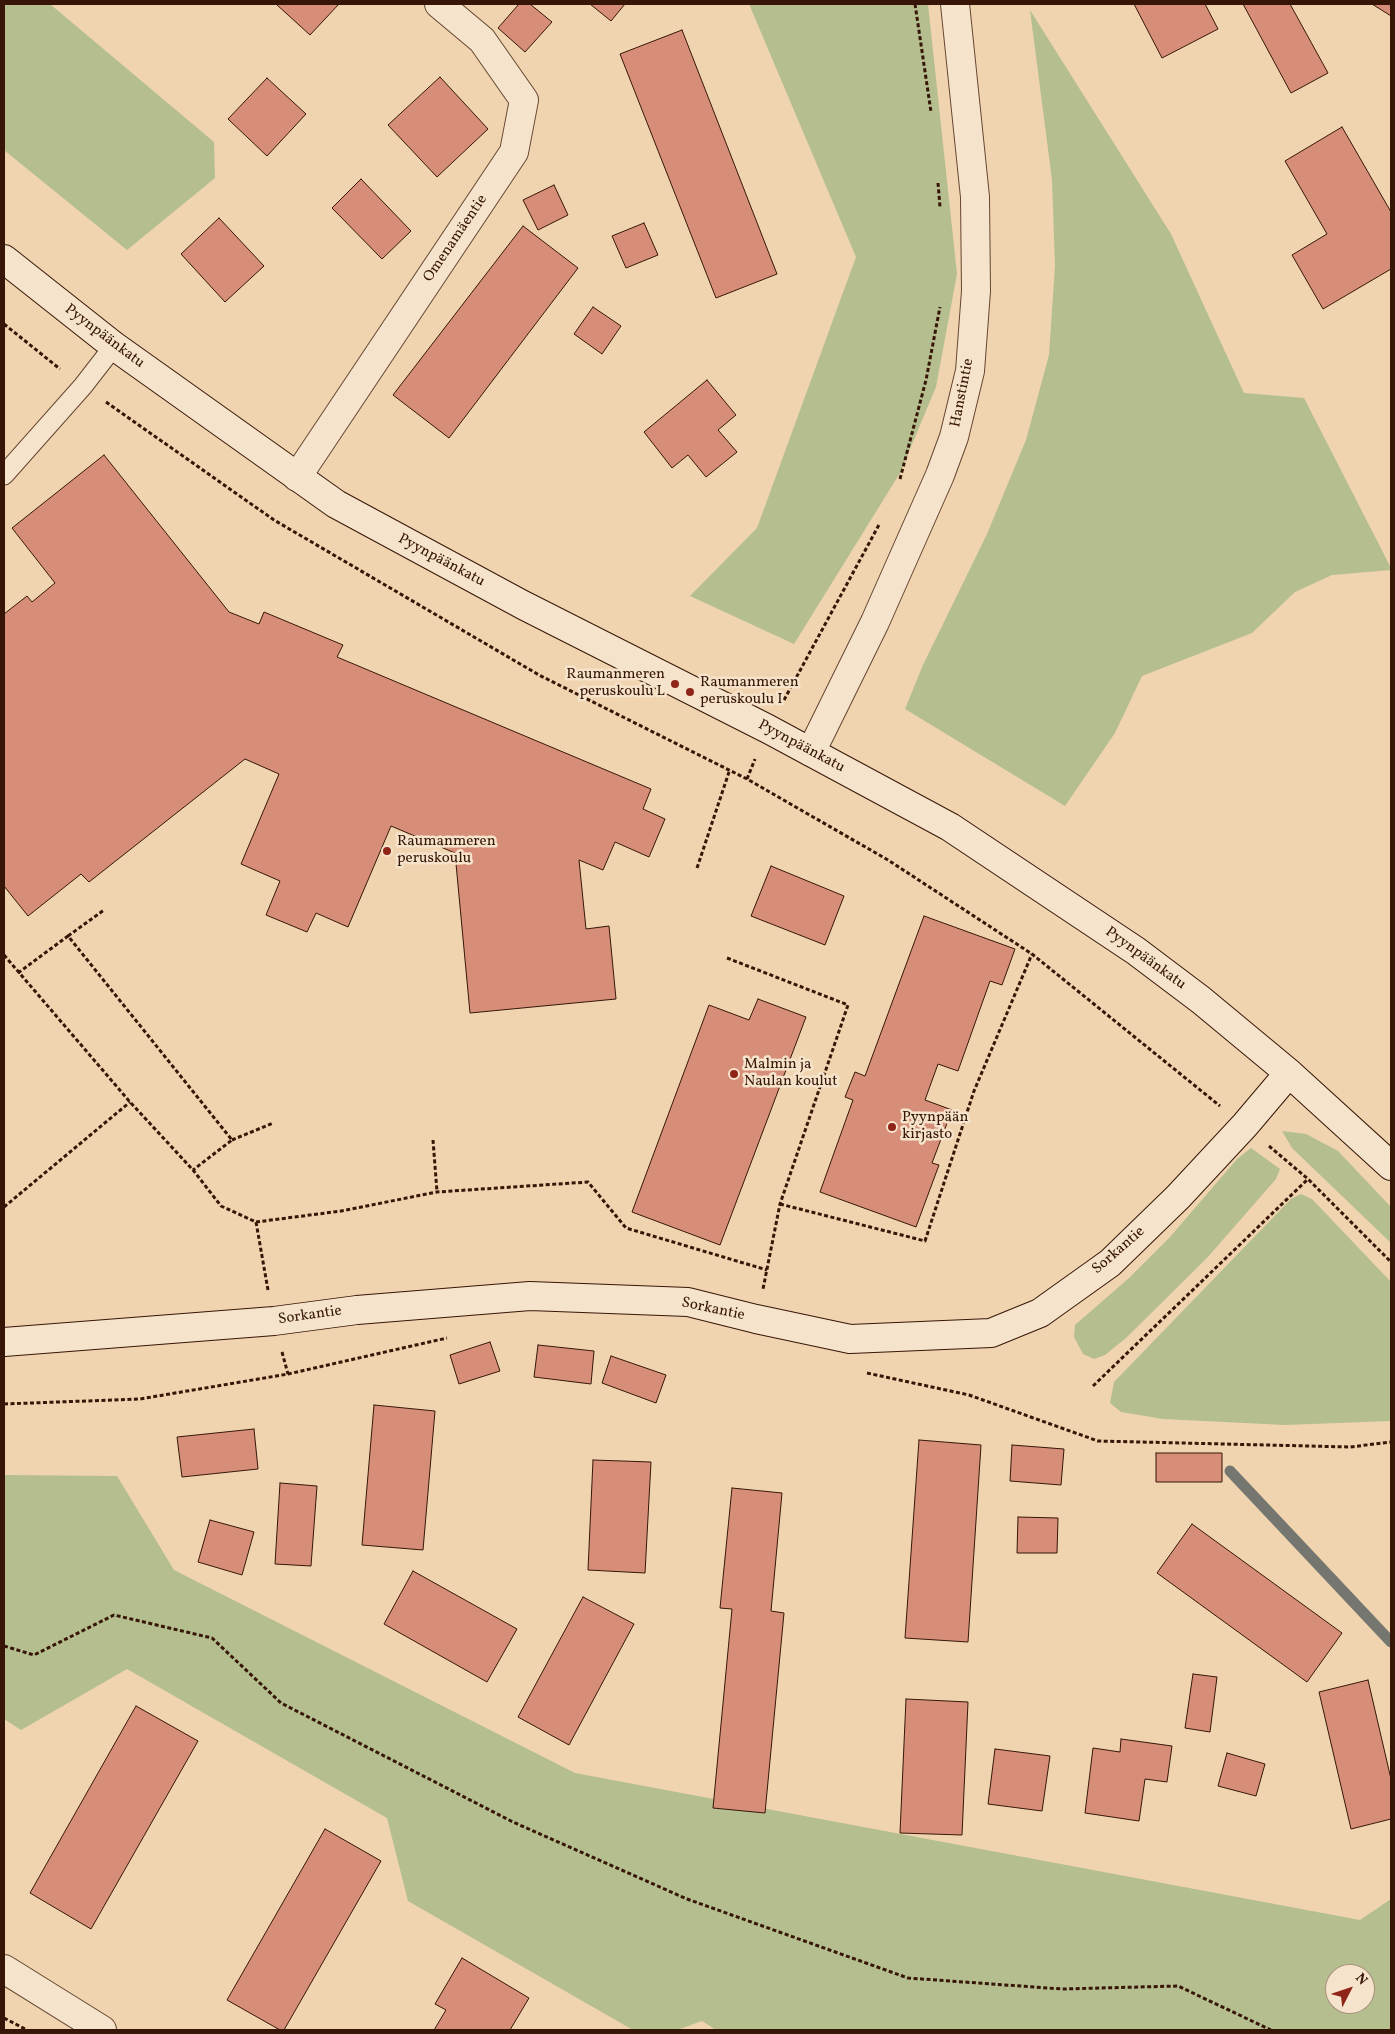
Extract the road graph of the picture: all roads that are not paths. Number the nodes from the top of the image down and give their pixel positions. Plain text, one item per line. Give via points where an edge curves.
1 (439, 4) edge
2 (955, 4) edge
3 (4, 259) edge
4 (114, 346) junction
5 (4, 474) edge
6 (297, 477) junction
7 (811, 752) junction
8 (1289, 1073) junction
9 (1391, 1166) edge
10 (4, 1342) edge
11 (4, 1969) edge
12 (102, 2030) edge

1 - 6 street, Omenamäentie via 482,40 524,100 514,152
2 - 7 street, Hanstintie via 975,198 976,291 970,371 954,437 940,475 875,622
3 - 4 street, Pyynpäänkatu
4 - 5 lane via 83,386
4 - 6 street, Pyynpäänkatu
6 - 7 street, Pyynpäänkatu via 375,526
7 - 8 street, Pyynpäänkatu via 950,827 1049,892 1151,962
8 - 9 street, Pyynpäänkatu
8 - 10 street, Sorkantie via 1245,1126 1110,1263 1040,1313 991,1334 850,1339 688,1302 530,1296 357,1310 274,1321
11 - 12 street

